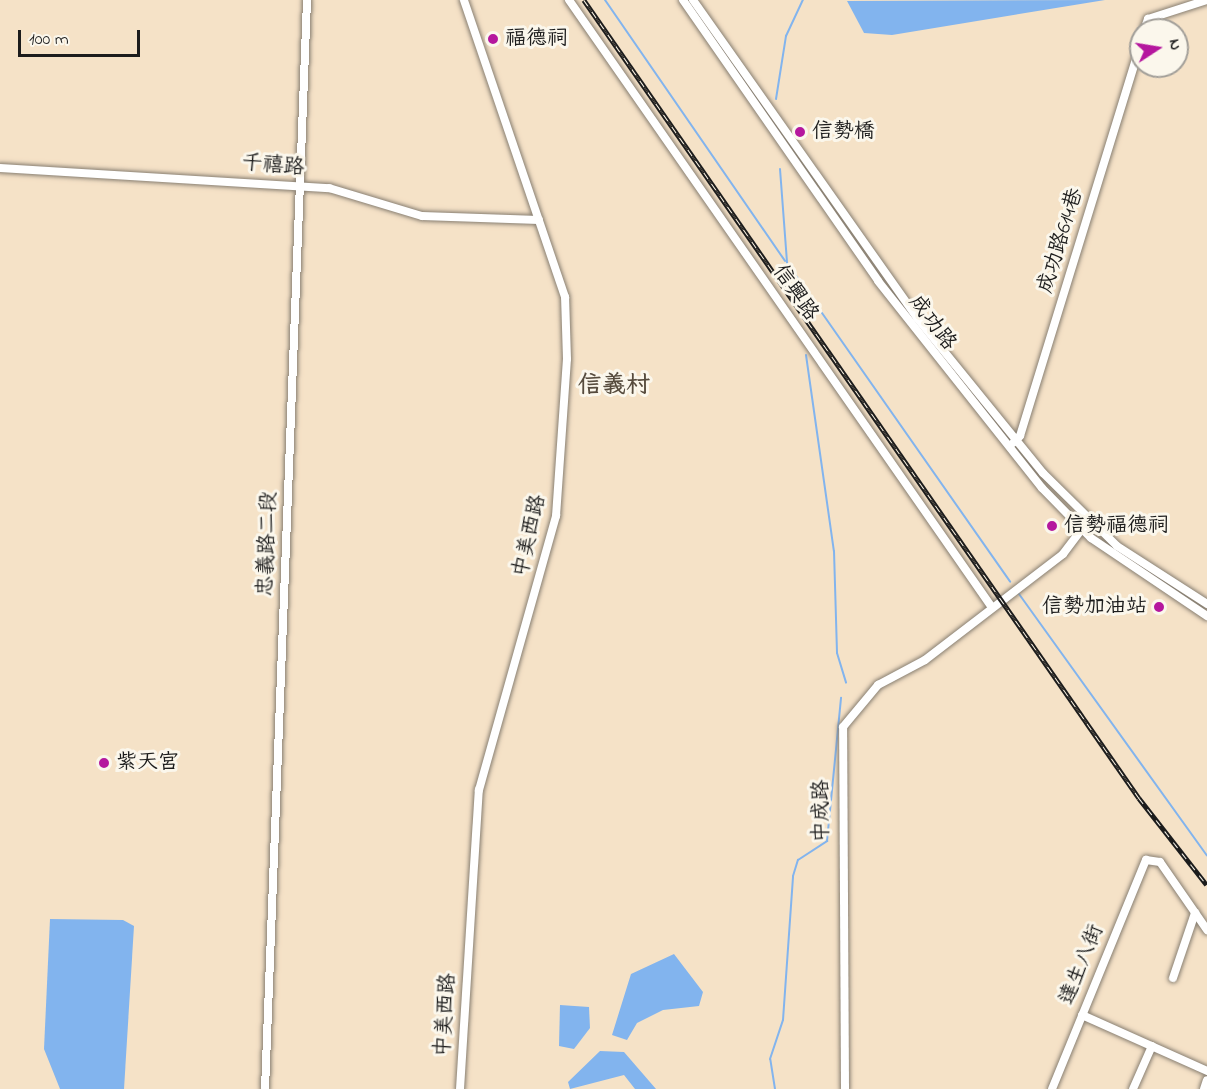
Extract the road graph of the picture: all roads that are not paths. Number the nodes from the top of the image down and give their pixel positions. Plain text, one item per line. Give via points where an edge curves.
1 (307, 0) edge
2 (464, 0) edge
3 (569, 0) edge
4 (687, 0) edge
5 (1207, 0) edge
6 (1151, 18) edge
7 (1130, 78) edge
8 (0, 168) edge
9 (303, 186) junction
10 (539, 220) junction
11 (1016, 440) junction
12 (1009, 446) junction
13 (1089, 522) junction
14 (1081, 529) junction
15 (1207, 604) edge
16 (991, 606) junction
17 (1207, 616) edge
18 (1196, 913) junction
19 (1207, 930) edge
20 (1173, 978) dead end
21 (1082, 1015) junction
22 (1152, 1046) junction
23 (1207, 1071) edge
24 (1207, 1080) edge
25 (265, 1089) edge
26 (460, 1089) edge
27 (845, 1089) edge
28 (1052, 1089) edge
29 (1133, 1089) edge
30 (1204, 1089) edge

1 - 9 street, 忠義路二段
2 - 10 street, 中美西路
3 - 16 street, 信興路
4 - 11 street, 成功路 via 917,318
4 - 12 street, 成功路 via 878,281
5 - 6 street
7 - 11 street, 成功路614巷
8 - 9 street, 千禧路
9 - 10 street, 千禧路 via 422,216
9 - 25 street, 忠義路二段
10 - 26 street, 中美西路 via 565,297 559,496 479,790
11 - 12 street
11 - 13 street, 成功路
12 - 14 street, 成功路
13 - 14 street, 中成路
13 - 15 street, 成功路
14 - 16 street, 中成路 via 1063,554
14 - 17 street, 成功路
16 - 27 street, 中成路 via 925,660 878,685 843,727
18 - 19 street
18 - 20 street
18 - 21 street, 達生八街 via 1160,862 1149,858 1142,864
21 - 22 street
21 - 28 street, 達生八街
22 - 23 street
22 - 29 street
24 - 30 street

